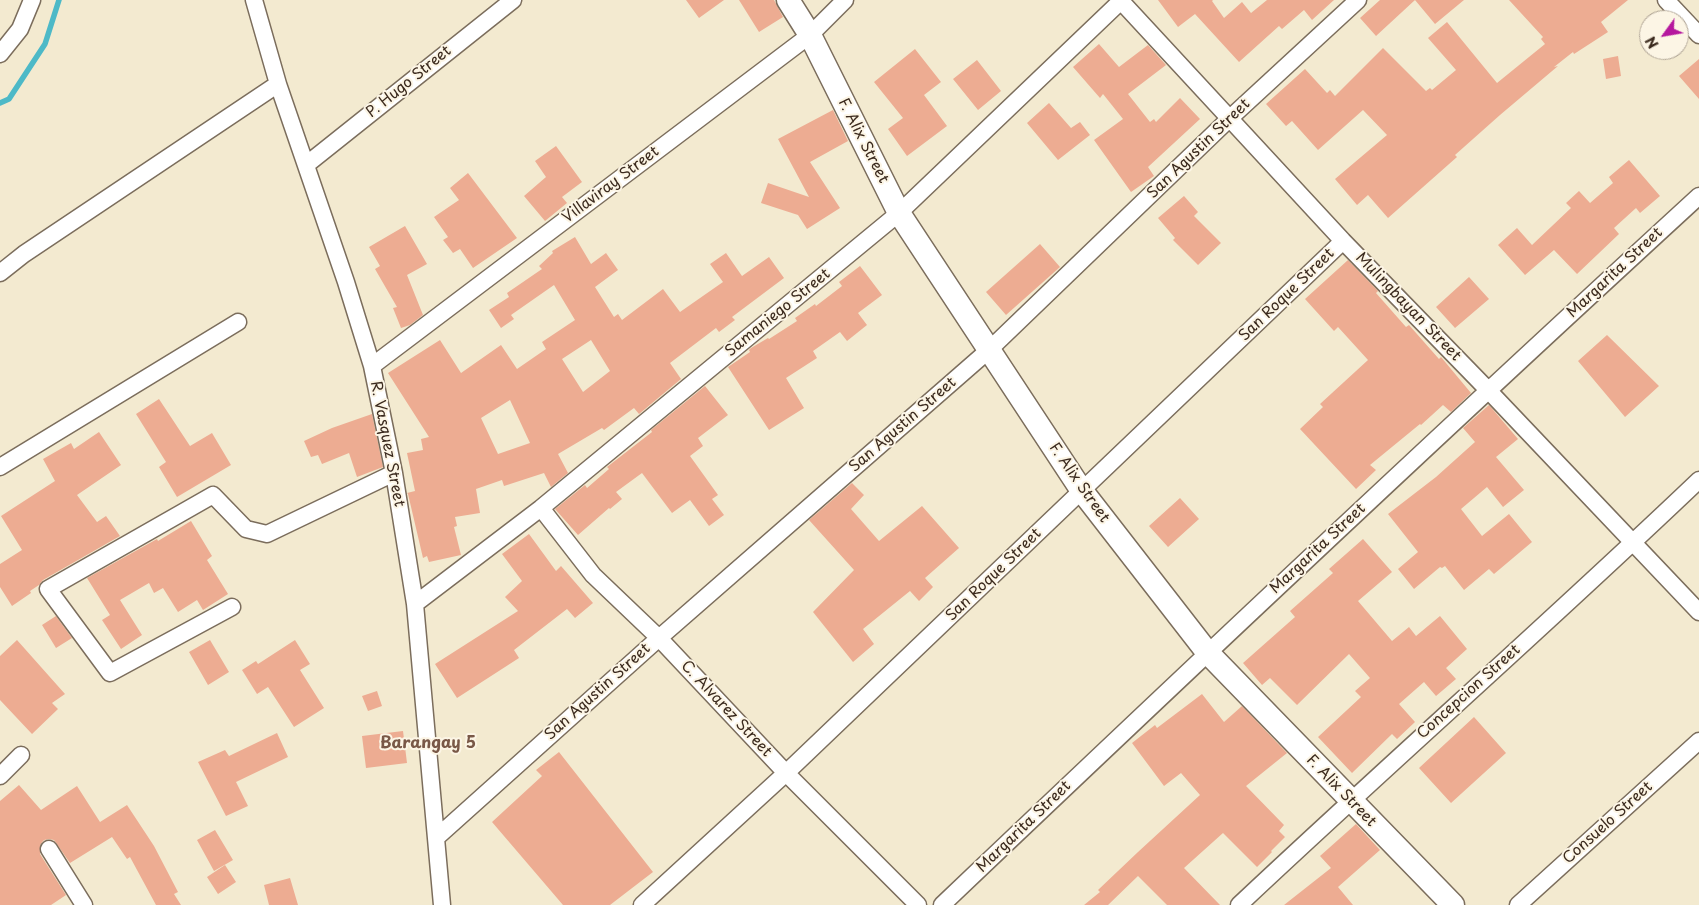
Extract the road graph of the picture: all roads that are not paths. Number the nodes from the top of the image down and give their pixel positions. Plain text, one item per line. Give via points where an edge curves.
1 (32, 0) edge
2 (254, 0) edge
3 (513, 0) edge
4 (788, 0) edge
5 (845, 0) edge
6 (1121, 0) edge
7 (1358, 0) edge
8 (1666, 0) edge
9 (810, 35) junction
10 (1699, 35) edge
11 (0, 54) edge
12 (278, 84) junction
13 (1229, 119) junction
14 (306, 165) junction
15 (1699, 196) edge
16 (899, 213) junction
17 (1343, 241) junction
18 (0, 273) edge
19 (238, 322) dead end
20 (990, 350) junction
21 (372, 366) junction
22 (1488, 390) junction
23 (0, 467) edge
24 (394, 473) junction
25 (1699, 480) edge
26 (1082, 491) junction
27 (541, 508) junction
28 (1634, 542) junction
29 (415, 604) junction
30 (232, 607) dead end
31 (1699, 612) edge
32 (659, 638) junction
33 (1207, 652) junction
34 (1699, 741) edge
35 (21, 755) dead end
36 (786, 773) junction
37 (0, 776) edge
38 (1350, 800) junction
39 (436, 838) junction
40 (49, 849) dead end
41 (84, 905) edge
42 (442, 905) edge
43 (642, 905) edge
44 (918, 905) edge
45 (942, 905) edge
46 (1239, 905) edge
47 (1453, 905) edge
48 (1518, 905) edge

1 - 11 street via 20,29
2 - 12 street, R. Vasquez Street
3 - 14 street, P. Hugo Street
4 - 9 main road, F. Alix Street
5 - 9 street, Villaviray Street
6 - 13 street, Mulingbayan Street
6 - 16 street, Samaniego Street
7 - 13 street, San Agustin Street
8 - 10 street
9 - 16 main road, F. Alix Street
9 - 21 street, Villaviray Street
12 - 14 street, R. Vasquez Street
12 - 18 street
13 - 17 street, Mulingbayan Street
13 - 20 street, San Agustin Street
14 - 21 street, R. Vasquez Street
15 - 22 street, Margarita Street
16 - 20 main road, F. Alix Street
16 - 27 street, Samaniego Street
17 - 22 street, Mulingbayan Street
17 - 26 street, San Roque Street
19 - 23 street
20 - 26 main road, F. Alix Street
20 - 32 street, San Agustin Street
21 - 24 street, R. Vasquez Street
22 - 28 street, Mulingbayan Street
22 - 33 street, Margarita Street
24 - 29 street, R. Vasquez Street
24 - 30 street via 267,534 246,529 213,495 48,589 110,673
25 - 28 street, Concepcion Street
26 - 33 main road, F. Alix Street
26 - 36 street, San Roque Street
27 - 29 street, Samaniego Street
27 - 32 street, C. Alvarez Street via 592,575
28 - 31 street, Mulingbayan Street
28 - 38 street, Concepcion Street
29 - 39 street, R. Vasquez Street
32 - 36 street, C. Alvarez Street
32 - 39 street, San Agustin Street
33 - 38 main road, F. Alix Street
33 - 45 street, Margarita Street
34 - 48 street, Consuelo Street
35 - 37 street
36 - 43 street, San Roque Street
36 - 44 street, C. Alvarez Street
38 - 46 street, Concepcion Street
38 - 47 main road, F. Alix Street
39 - 42 street, R. Vasquez Street
40 - 41 street

